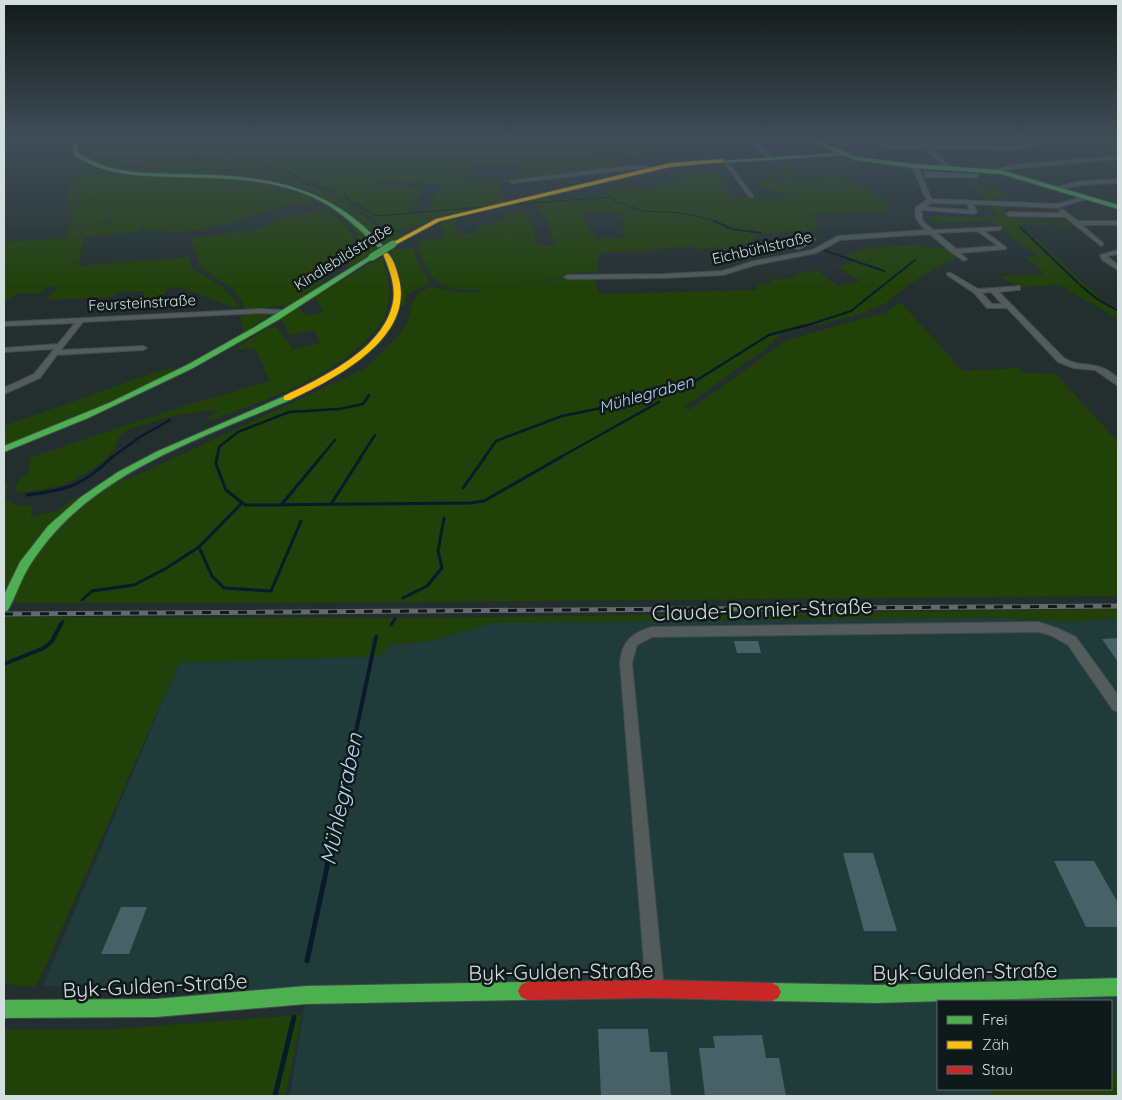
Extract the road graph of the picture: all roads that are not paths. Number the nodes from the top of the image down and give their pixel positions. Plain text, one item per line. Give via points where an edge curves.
1 (303, 190) edge
2 (561, 190) edge
3 (747, 190) edge
4 (924, 190) edge
5 (1062, 190) edge
6 (751, 196) dead end
7 (1087, 198) junction
8 (930, 201) junction
9 (970, 204) junction
10 (1057, 206) junction
11 (1118, 207) edge
12 (918, 208) junction
13 (1009, 214) dead end
14 (1068, 215) junction
15 (1077, 223) junction
16 (1118, 223) edge
17 (999, 228) dead end
18 (978, 229) junction
19 (929, 231) junction
20 (1101, 244) dead end
21 (953, 251) junction
22 (1118, 252) edge
23 (964, 259) dead end
24 (1118, 268) edge
25 (949, 274) dead end
26 (568, 276) dead end
27 (1017, 288) dead end
28 (993, 290) junction
29 (977, 291) junction
30 (1008, 306) junction
31 (282, 312) junction
32 (80, 321) junction
33 (4, 324) edge
34 (144, 348) dead end
35 (4, 350) edge
36 (58, 350) junction
37 (1118, 383) edge
38 (4, 392) edge
39 (4, 449) edge
40 (4, 607) edge
41 (1118, 706) edge
42 (1118, 987) edge
43 (656, 989) junction
44 (4, 1009) edge

1 - 40 main road via 349,214 383,250 391,265 398,294 396,308 388,324 366,350 337,371 297,393 183,442 122,473 89,495 49,530 30,554
2 - 31 main road, Kindlebildstraße, bridge via 428,224
3 - 6 street
4 - 8 street
5 - 7 main road
7 - 10 street
7 - 11 main road
8 - 9 street
8 - 12 street
9 - 10 street
9 - 12 street via 974,212
10 - 14 street
12 - 19 street via 920,222
13 - 14 street
14 - 15 street
15 - 16 street
15 - 20 street
17 - 18 street, Eichbühlstraße
18 - 19 street, Eichbühlstraße
18 - 21 street via 1004,248
19 - 21 street
19 - 26 street, Eichbühlstraße via 838,238 814,252 754,263 723,274
21 - 23 street
22 - 24 street via 1110,252 1104,259
25 - 29 street
27 - 28 street
28 - 29 street
28 - 30 street
29 - 30 street via 990,306
30 - 37 street via 1065,362 1093,366 1107,372
31 - 32 street, Feursteinstraße
31 - 39 main road, Kindlebildstraße via 167,378
32 - 33 street, Feursteinstraße
32 - 36 street
34 - 36 street
35 - 36 street
36 - 38 street via 37,376
41 - 43 street, Claude-Dornier-Straße via 1072,641 1038,627 652,632 640,635 626,651 626,663
42 - 43 main road, Byk-Gulden-Straße via 876,994
43 - 44 main road, Byk-Gulden-Straße via 306,995 156,1008

